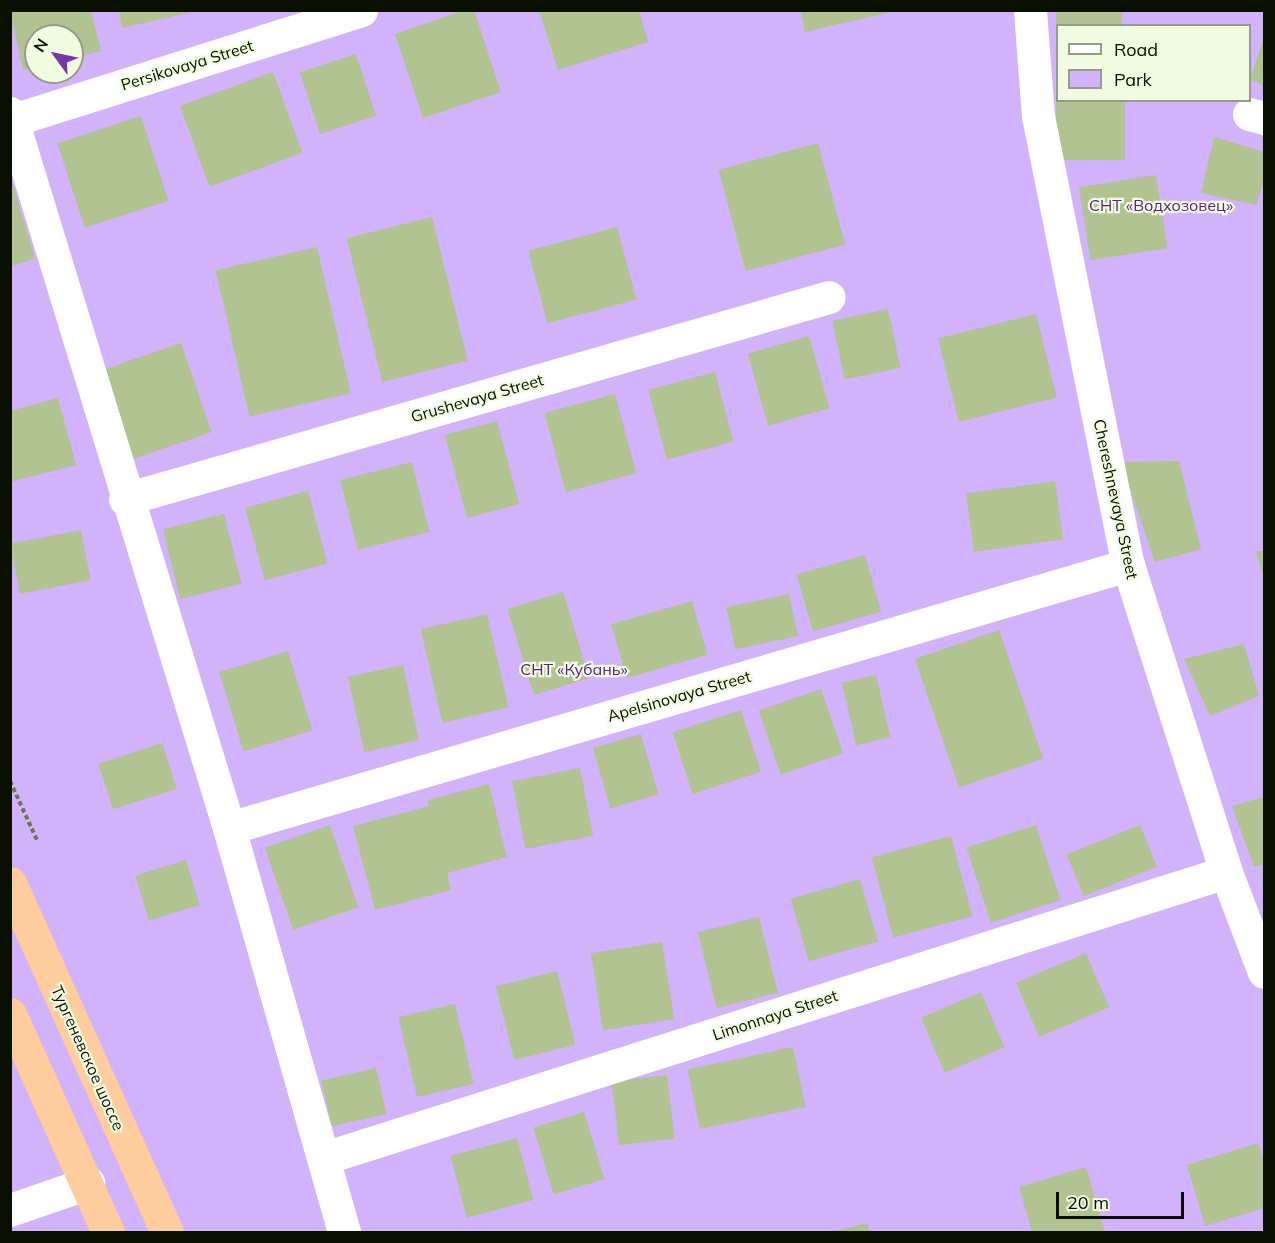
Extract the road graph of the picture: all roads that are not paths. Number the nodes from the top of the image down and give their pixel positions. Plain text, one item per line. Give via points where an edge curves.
1 (361, 10) edge
2 (1030, 10) edge
3 (12, 117) edge
4 (829, 297) dead end
5 (125, 500) junction
6 (1128, 565) junction
7 (229, 828) junction
8 (1226, 872) junction
9 (10, 883) edge
10 (1264, 972) edge
11 (10, 1014) edge
12 (324, 1158) junction
13 (88, 1183) junction
14 (10, 1210) edge
15 (108, 1233) edge
16 (166, 1233) edge
17 (344, 1233) edge

1 - 3 street, Persikovaya Street
2 - 6 street, Chereshnevaya Street via 1038,116
3 - 5 street
4 - 5 street, Grushevaya Street
5 - 7 street
6 - 7 street, Apelsinovaya Street
6 - 8 street, Chereshnevaya Street
7 - 12 street
8 - 10 street, Chereshnevaya Street
8 - 12 street, Limonnaya Street
9 - 16 highway, Тургеневское шоссе
11 - 13 highway
12 - 17 street
13 - 14 street
13 - 15 highway

